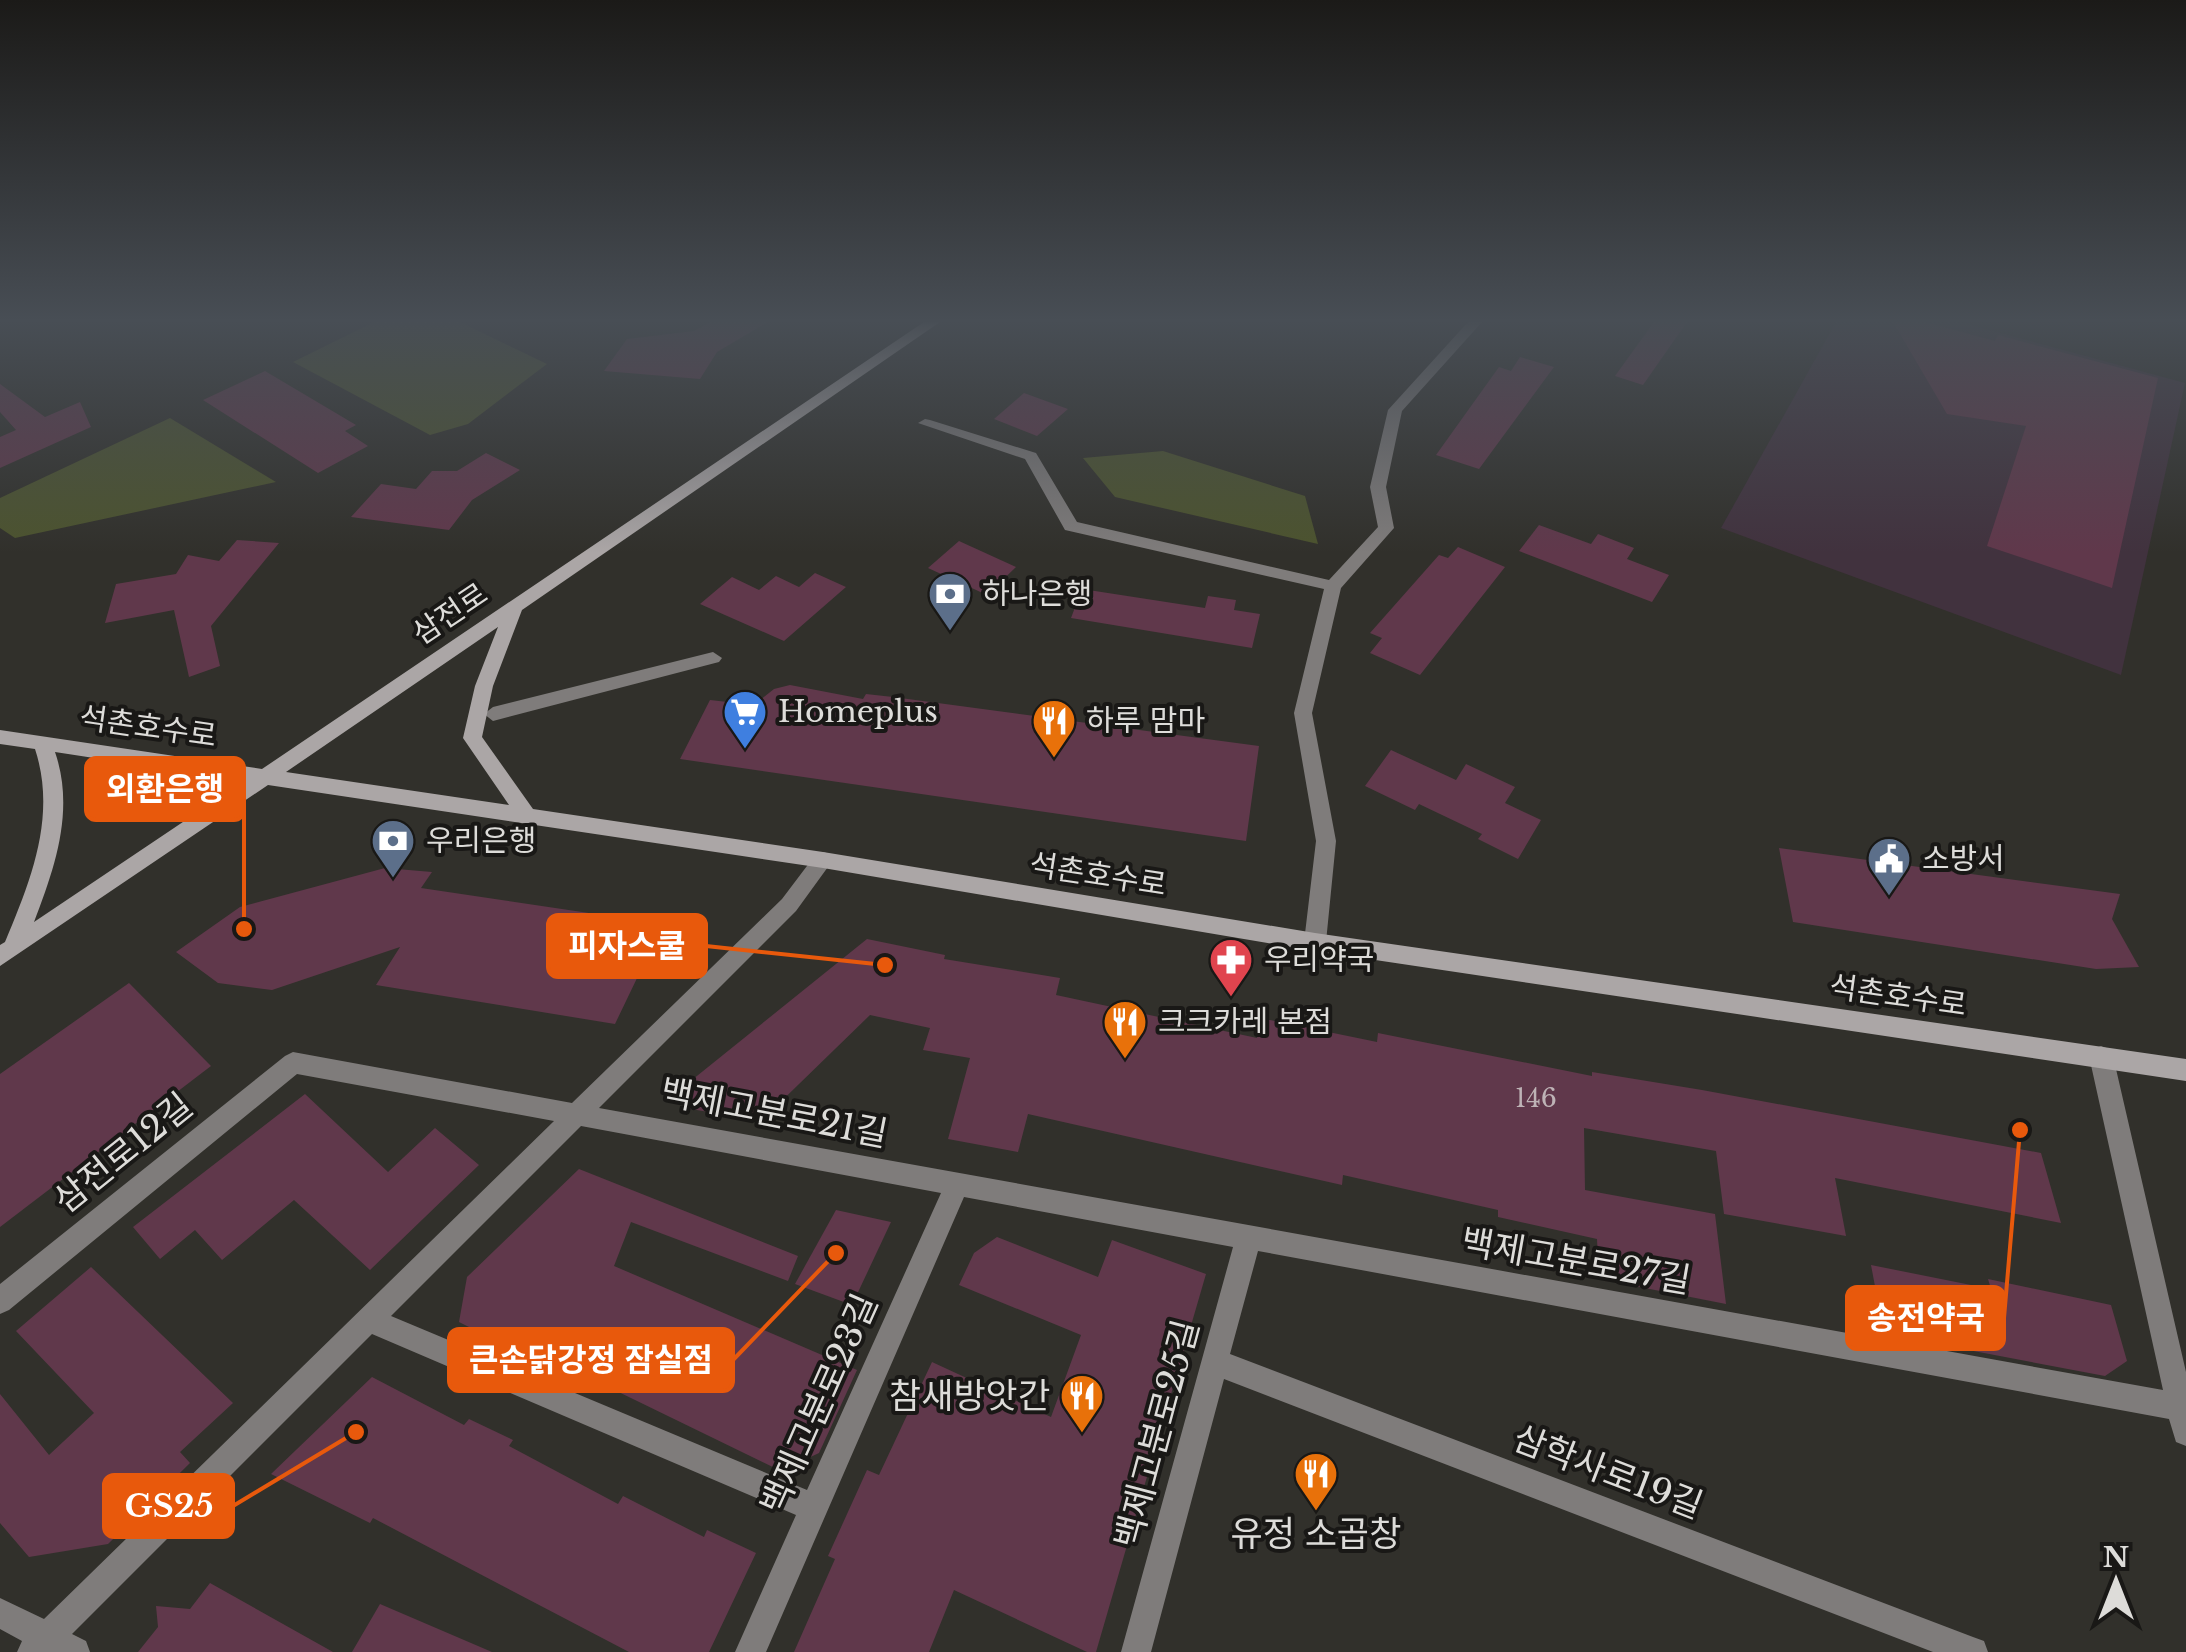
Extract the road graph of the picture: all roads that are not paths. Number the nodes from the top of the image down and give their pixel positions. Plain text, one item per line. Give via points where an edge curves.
1 (820, 399) edge
2 (1406, 399) edge
3 (925, 424) dead end
4 (1333, 586) junction
5 (515, 606) junction
6 (714, 658) dead end
7 (493, 714) dead end
8 (0, 737) edge
9 (42, 742) junction
10 (265, 774) junction
11 (526, 814) junction
12 (823, 860) junction
13 (1316, 942) junction
14 (7, 952) edge
15 (2101, 1056) junction
16 (293, 1063) joint
17 (2186, 1070) edge
18 (578, 1113) junction
19 (956, 1187) junction
20 (1250, 1236) junction
21 (0, 1301) edge
22 (372, 1321) junction
23 (1216, 1362) junction
24 (2185, 1416) edge
25 (814, 1508) junction
26 (0, 1613) edge
27 (39, 1644) edge
28 (75, 1652) edge
29 (750, 1652) edge
30 (1136, 1652) edge
31 (1973, 1652) edge

1 - 5 street, 삼전로
2 - 4 street via 1396,410 1378,487 1386,528
3 - 4 street via 1031,456 1070,526
4 - 13 street via 1302,714 1326,841
5 - 10 street, 삼전로
5 - 11 street via 472,738
6 - 7 street
8 - 9 street, 석촌호수로
9 - 10 street, 석촌호수로
9 - 14 street via 54,768 54,826 38,888
10 - 11 street, 석촌호수로
10 - 14 street, 삼전로
11 - 12 street, 석촌호수로
12 - 13 street, 석촌호수로
12 - 18 street, 백제고분로21길 via 790,905
13 - 15 street, 석촌호수로
15 - 17 street, 석촌호수로
15 - 24 street, 백제고분로27길
16 - 18 street, 백제고분로21길
16 - 21 street, 삼전로12길
18 - 19 street, 백제고분로21길
18 - 22 street, 백제고분로21길
19 - 20 street, 백제고분로27길
19 - 25 street, 백제고분로23길
20 - 23 street, 백제고분로25길
20 - 24 street, 백제고분로27길
22 - 25 street
22 - 27 street, 백제고분로21길
23 - 30 street, 백제고분로25길
23 - 31 street, 삼학사로19길
25 - 29 street, 백제고분로23길
26 - 27 street
27 - 28 street

